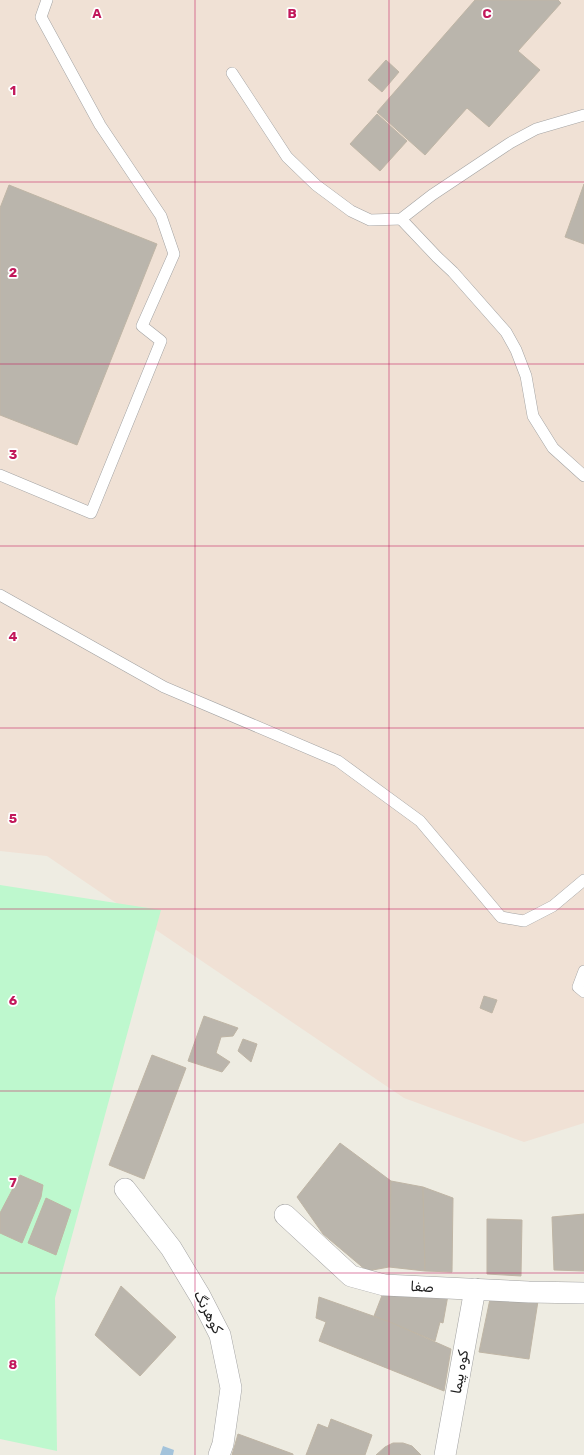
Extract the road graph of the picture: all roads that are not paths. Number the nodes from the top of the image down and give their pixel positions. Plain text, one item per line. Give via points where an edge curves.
1 (47, 0) edge
2 (232, 73) dead end
3 (584, 115) edge
4 (401, 220) junction
5 (0, 475) edge
6 (584, 476) edge
7 (0, 595) edge
8 (584, 880) edge
9 (584, 971) edge
10 (584, 992) edge
11 (125, 1189) dead end
12 (286, 1215) dead end
13 (475, 1289) junction
14 (584, 1293) edge
15 (219, 1455) edge
16 (445, 1455) edge

1 - 5 lane via 41,17 100,125 161,216 174,254 142,326 161,341 91,513
2 - 4 lane via 287,157 316,185 351,212 370,220
3 - 4 lane via 536,129 510,143 432,195
4 - 6 lane via 453,272 506,332 526,376 533,416 554,448
7 - 8 lane via 164,688 338,761 420,821 501,917 524,921 553,906
9 - 10 lane via 578,988
11 - 15 street, کوهرنگ via 171,1248 220,1335 231,1388
12 - 13 street, صفا via 351,1276 384,1285
13 - 14 street, صفا
13 - 16 street, کوه پیما

